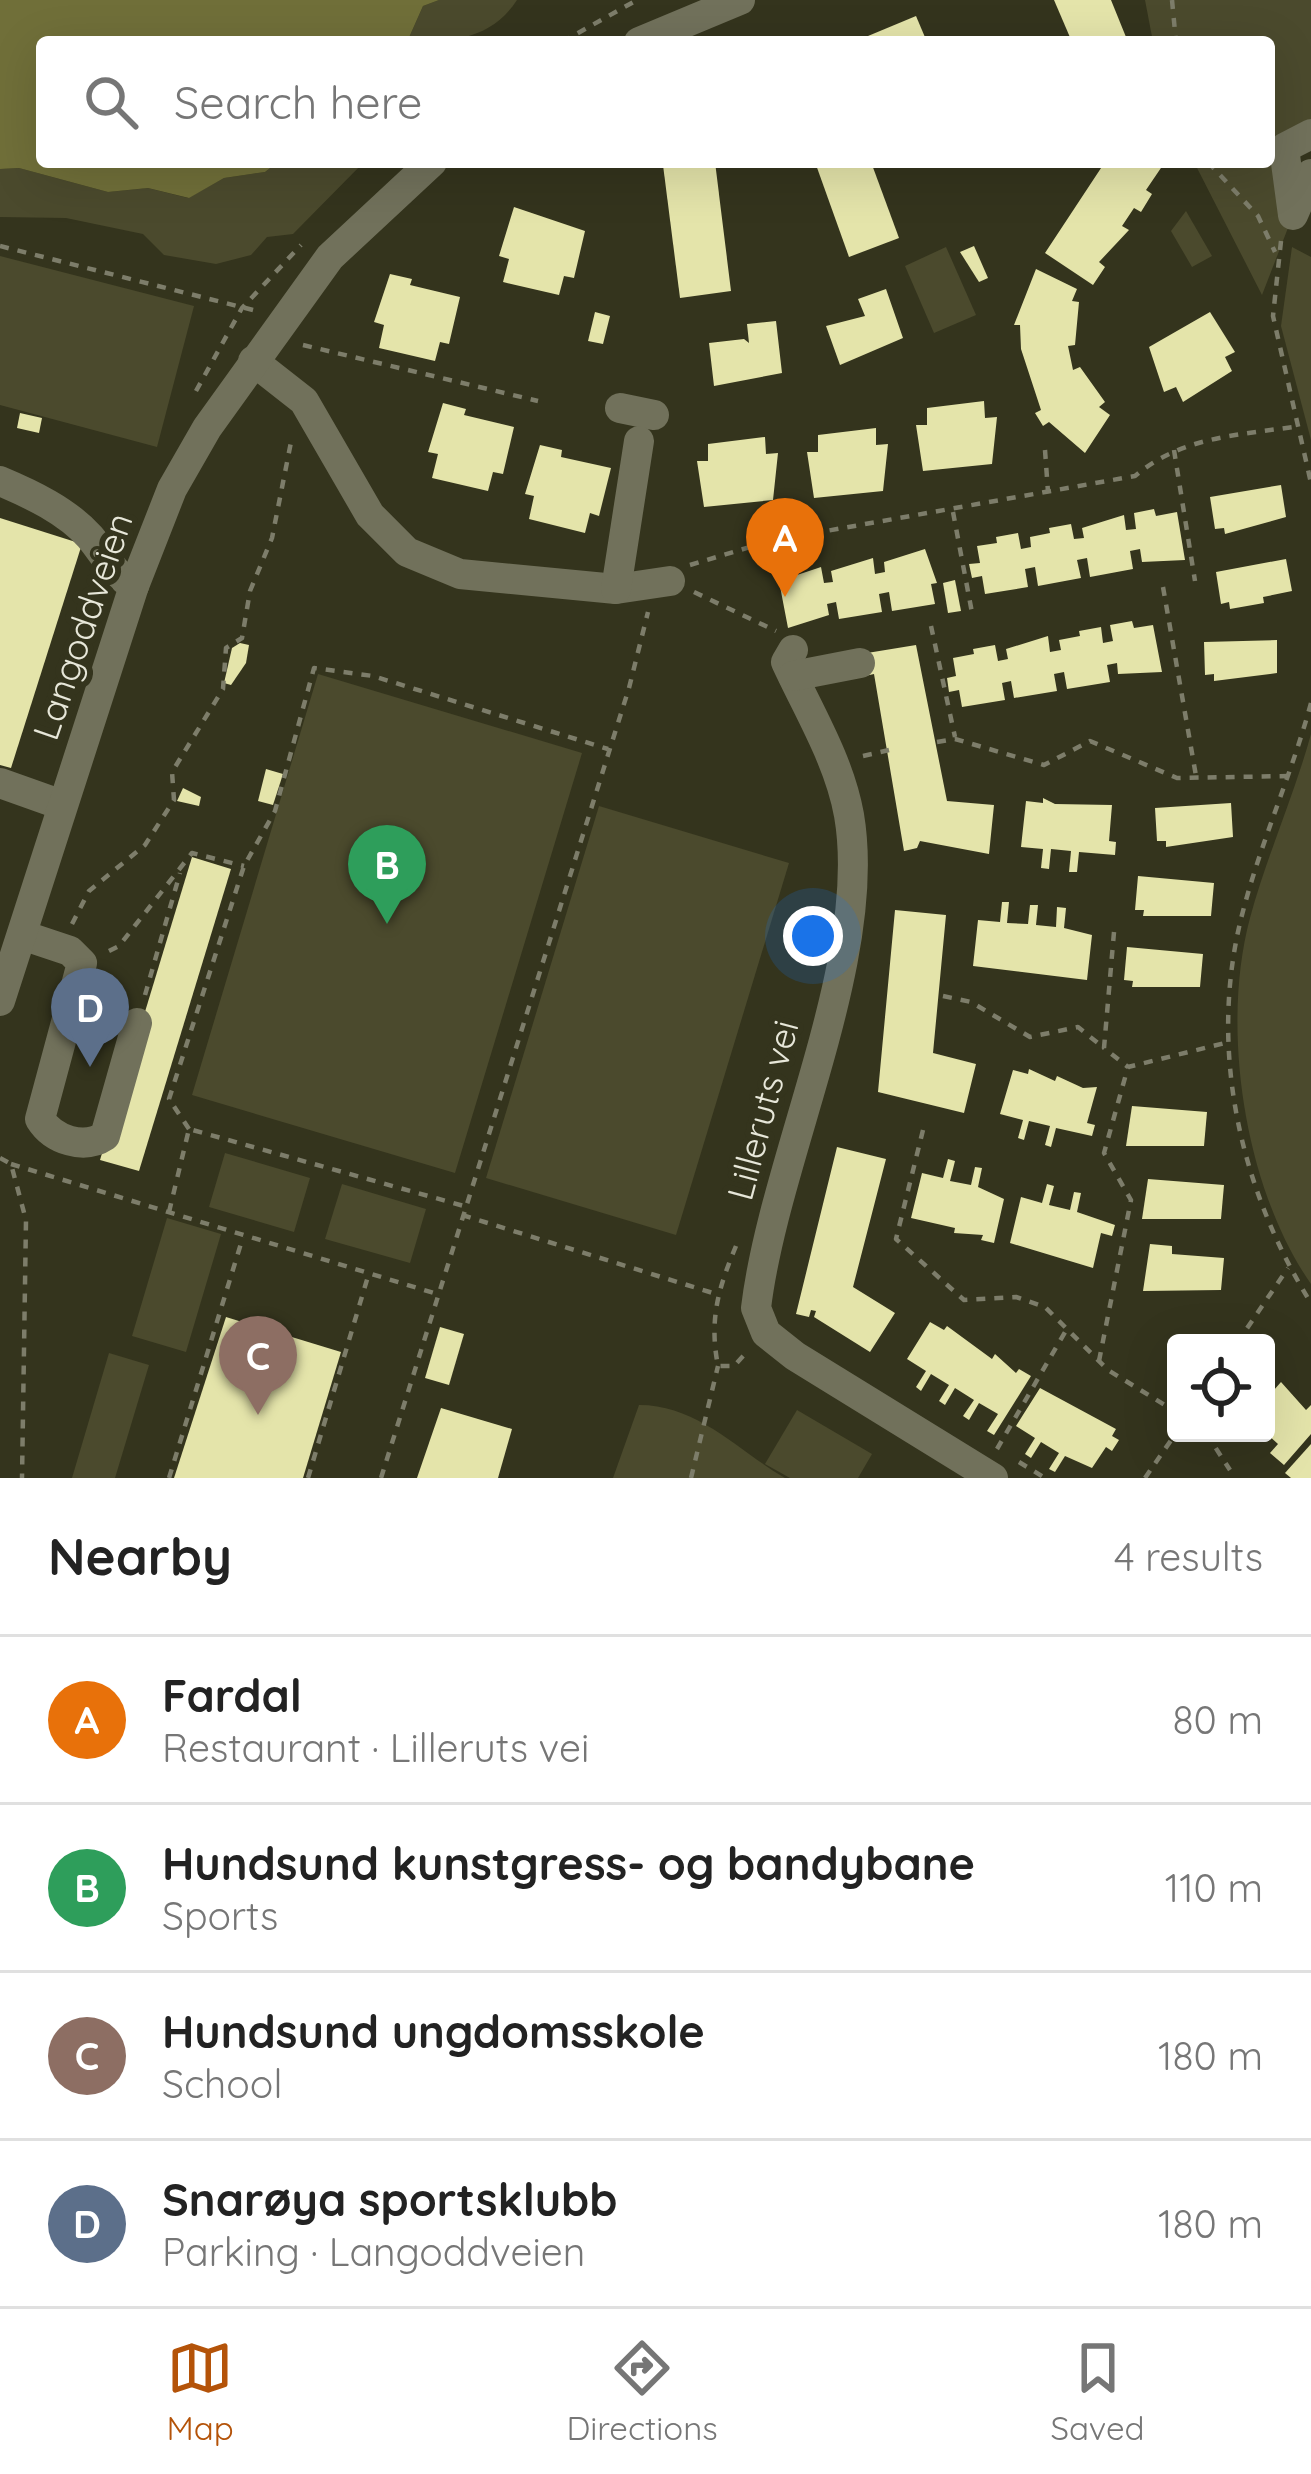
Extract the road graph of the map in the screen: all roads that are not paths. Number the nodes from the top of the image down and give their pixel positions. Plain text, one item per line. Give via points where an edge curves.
1 (740, 0) edge
2 (653, 36) edge
3 (1311, 134) edge
4 (426, 168) edge
5 (1311, 174) edge
6 (253, 362) junction
7 (620, 408) dead end
8 (0, 481) edge
9 (662, 583) road end
10 (134, 586) junction
11 (616, 589) junction
12 (860, 663) dead end
13 (0, 783) edge
14 (62, 805) junction
15 (22, 935) junction
16 (0, 1001) edge
17 (137, 1023) road end
18 (995, 1464) edge

1 - 2 street
3 - 5 street via 1284,148 1292,215
4 - 6 street, Langoddveien via 330,257
6 - 10 street, Langoddveien via 172,489
6 - 11 street via 311,412 370,515 407,552 460,574
7 - 11 street via 646,428
8 - 10 street via 88,534 116,575
9 - 11 street
10 - 14 street, Langoddveien
12 - 18 street, Lilleruts vei via 793,663 835,764 853,866 829,1008 756,1308 766,1333 795,1356
13 - 14 street
14 - 15 street, Langoddveien
15 - 16 street, Langoddveien
15 - 17 street via 69,954 40,1119 50,1132 88,1143 105,1136

